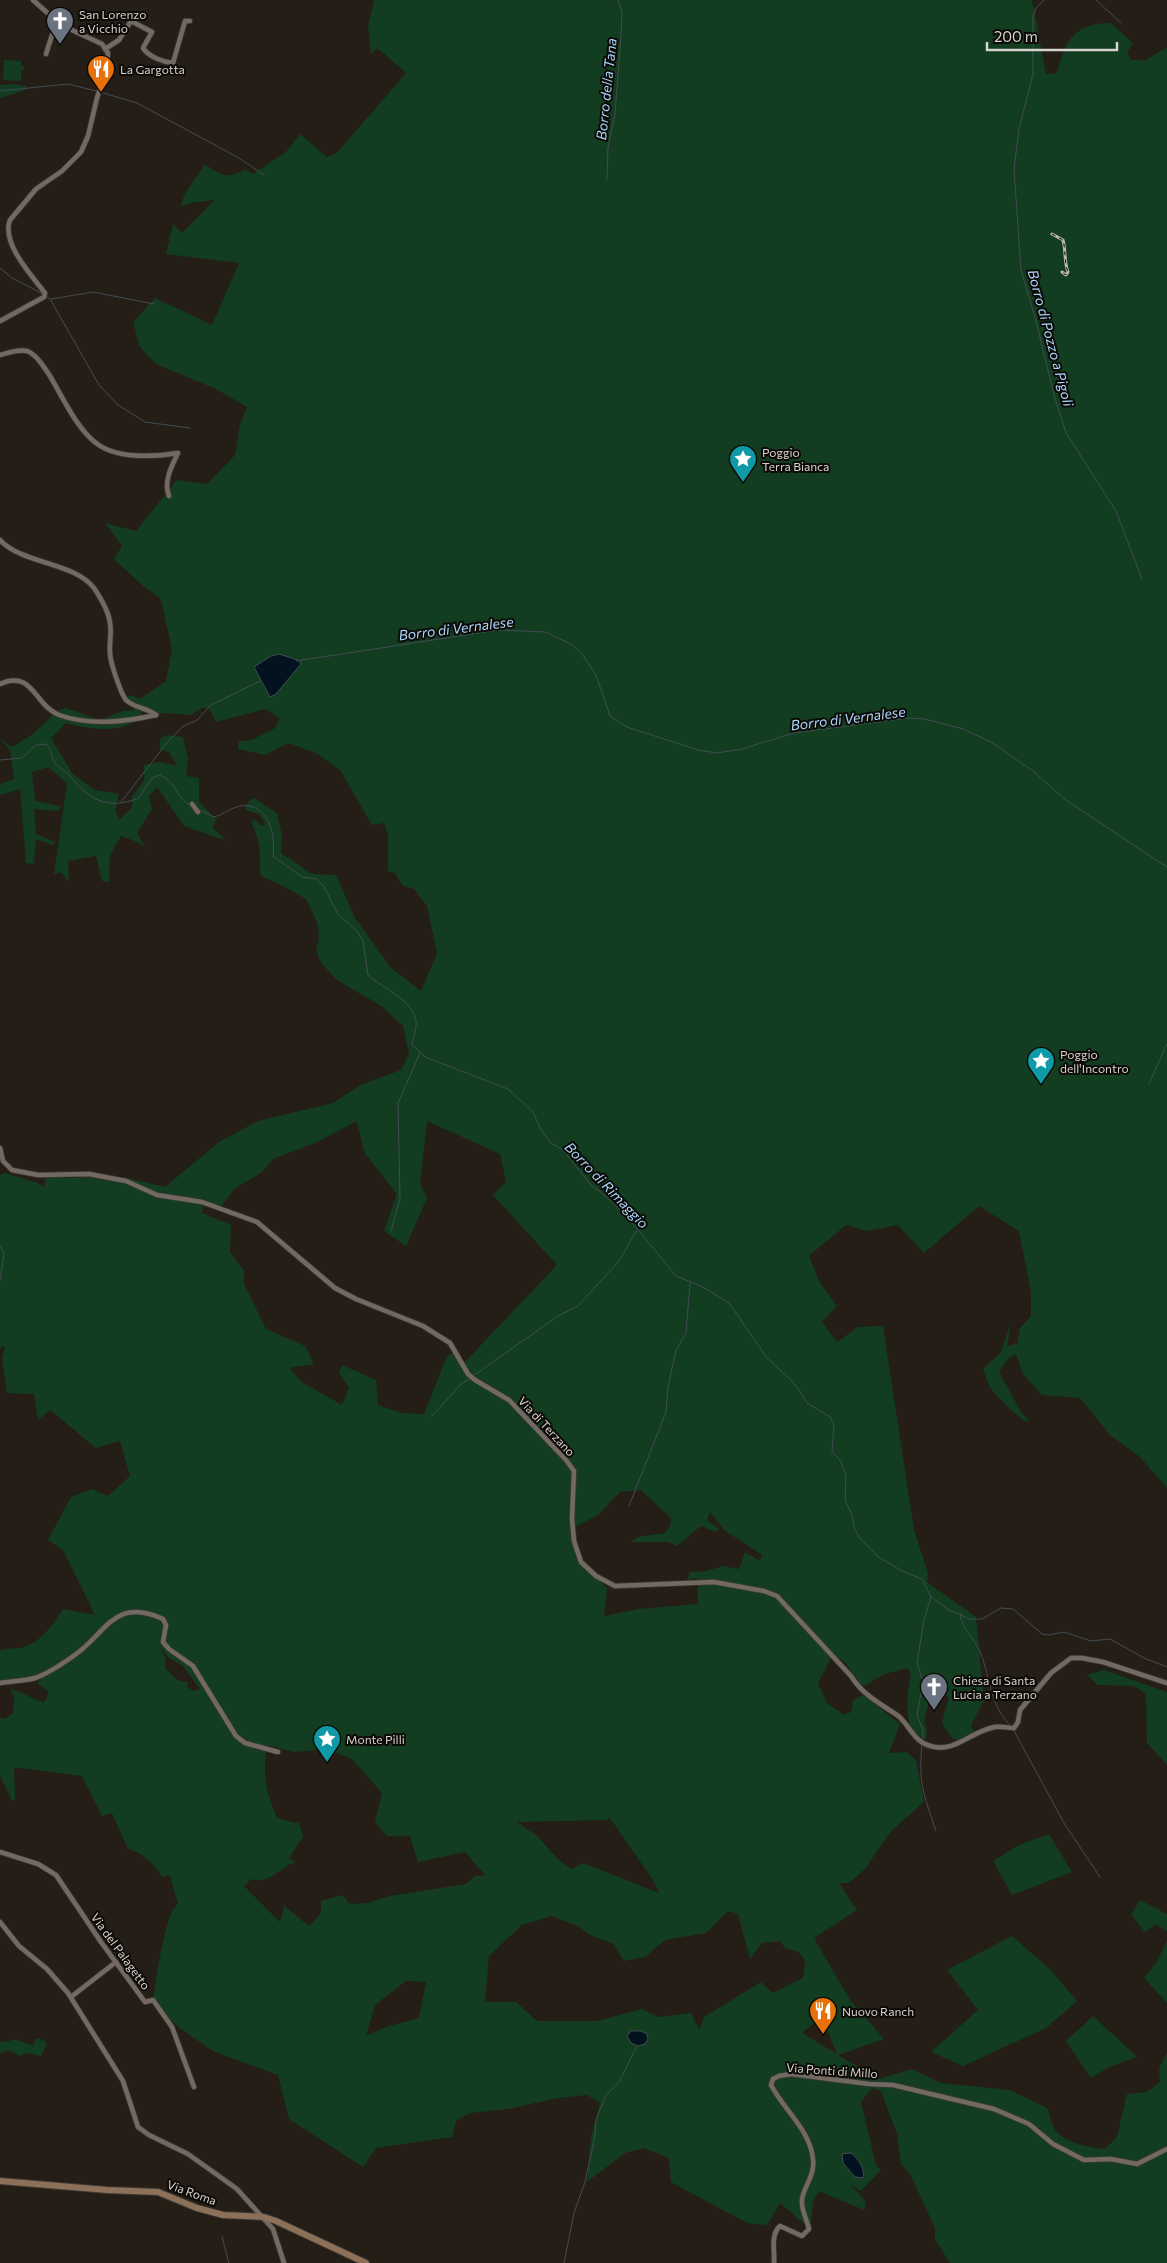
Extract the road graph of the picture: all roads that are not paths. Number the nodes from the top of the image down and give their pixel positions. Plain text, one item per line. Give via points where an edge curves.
1 (33, 0) edge
2 (190, 21) dead end
3 (59, 24) junction
4 (105, 49) junction
5 (46, 54) dead end
6 (0, 321) edge
7 (0, 355) edge
8 (168, 496) dead end
9 (0, 540) edge
10 (0, 684) edge
11 (192, 804) dead end
12 (198, 812) dead end
13 (0, 1148) edge
14 (6, 1165) junction
15 (0, 1168) edge
16 (0, 1683) edge
17 (1167, 1683) edge
18 (278, 1752) dead end
19 (0, 1852) edge
20 (0, 1922) edge
21 (116, 1962) junction
22 (71, 1997) junction
23 (194, 2088) dead end
24 (1167, 2149) edge
25 (0, 2181) edge
26 (264, 2217) junction
27 (284, 2263) edge
28 (366, 2263) edge
29 (774, 2263) edge

1 - 3 street
2 - 4 street via 185,21 173,62 145,52 152,32 131,21 119,40
3 - 4 street via 102,44
3 - 5 street
4 - 6 street via 108,53 107,68 81,152 62,171 36,189 8,226 18,257 44,296
7 - 8 street via 27,351 38,360 72,414 100,446 141,456 178,453 167,481
9 - 10 street via 72,573 95,589 109,616 110,655 126,699 143,711 156,715 96,723 77,720 50,710 23,682 15,680
11 - 12 street
13 - 14 street
14 - 15 street
14 - 17 street, Via di Terzano via 12,1170 38,1175 89,1174 126,1181 157,1194 202,1202 247,1217 282,1242 335,1288 433,1331 450,1343 468,1374 509,1400 574,1471 574,1541 581,1562 596,1576 615,1586 714,1582 777,1596 860,1689 898,1716 915,1737 925,1743 947,1748 996,1726 1014,1728 1020,1710 1051,1673 1070,1658 1102,1662
16 - 18 street via 36,1678 74,1656 111,1620 138,1611 163,1619 166,1624 164,1642 193,1666 236,1736 245,1744
19 - 21 street, Via del Palagetto via 38,1864 56,1875
20 - 22 street via 19,1946 58,1979
21 - 22 street
21 - 23 street, Via del Palagetto via 145,2002 153,2000 172,2027
22 - 26 street via 124,2080 138,2126 149,2136 183,2151 224,2178
24 - 29 street, Via Ponti di Millo via 1138,2164 1111,2159 1084,2160 1059,2148 1029,2124 994,2110 889,2084 791,2074 779,2076 771,2085 807,2138 814,2158 812,2176 802,2196 809,2229 802,2236 780,2226 774,2240
25 - 26 main road, Via Roma via 158,2192 223,2215
26 - 27 street via 273,2229
26 - 28 main road, Via Roma

